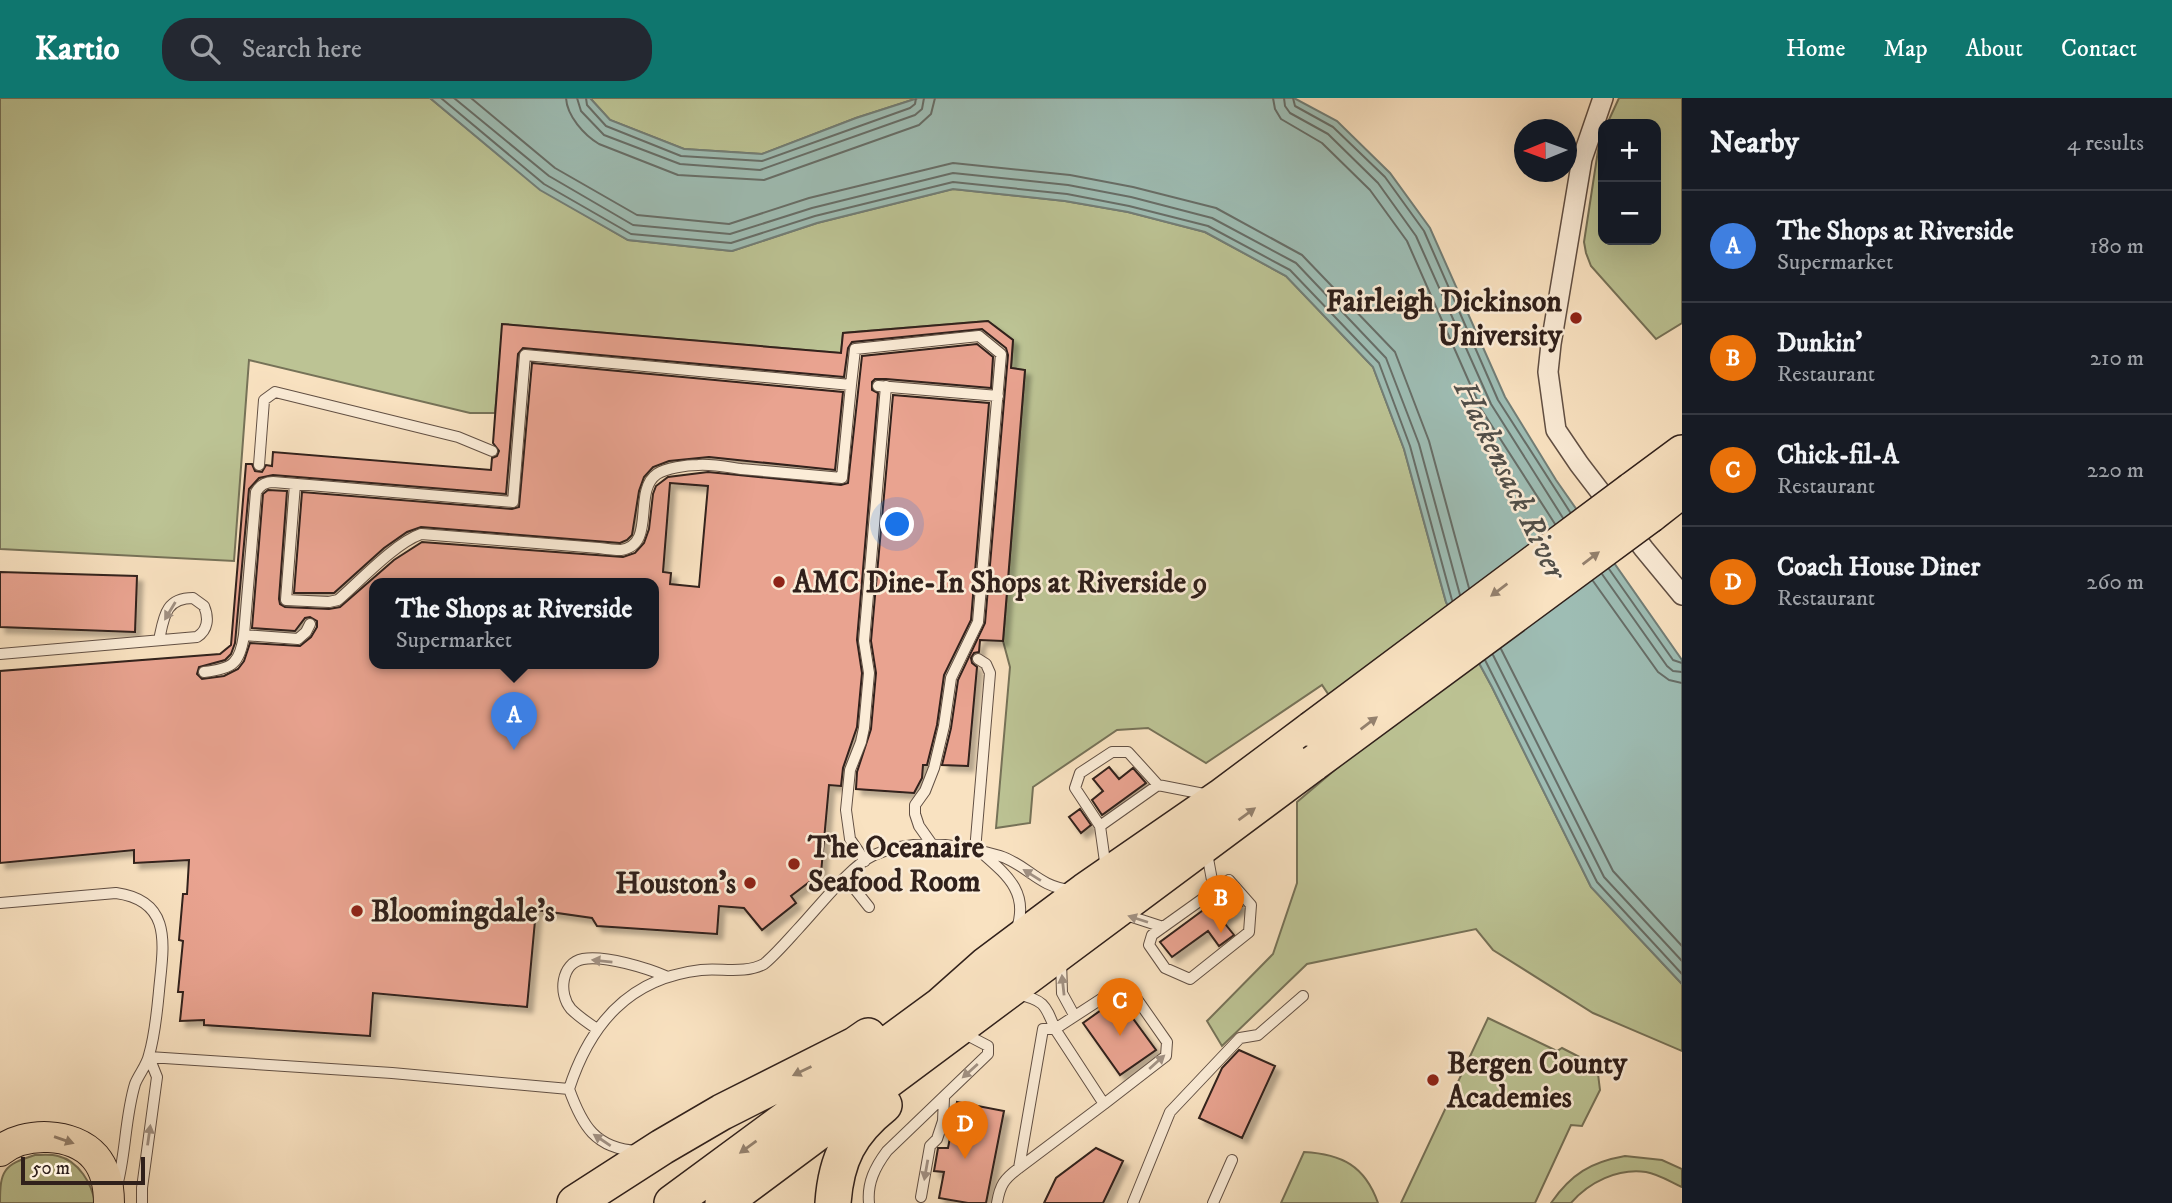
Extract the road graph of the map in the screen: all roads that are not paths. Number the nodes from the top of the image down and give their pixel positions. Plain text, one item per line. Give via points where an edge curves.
1 (1603, 98) edge
2 (851, 385) junction
3 (998, 396) junction
4 (492, 451) dead end
5 (1682, 453) edge
6 (259, 465) dead end
7 (295, 484) junction
8 (1682, 490) edge
9 (1682, 496) edge
10 (1641, 502) junction
11 (1682, 595) edge
12 (310, 624) dead end
13 (244, 635) junction
14 (159, 640) junction
15 (0, 654) edge
16 (978, 659) dead end
17 (204, 672) dead end
18 (1313, 746) junction
19 (1158, 785) junction
20 (1221, 797) junction
21 (1100, 826) junction
22 (931, 843) junction
23 (1205, 844) junction
24 (978, 851) junction
25 (865, 861) junction
26 (846, 878) junction
27 (1096, 884) junction
28 (1214, 891) junction
29 (0, 902) edge
30 (869, 907) dead end
31 (1114, 911) junction
32 (1163, 927) junction
33 (1060, 951) junction
34 (1001, 968) junction
35 (668, 977) junction
36 (1303, 996) dead end
37 (1074, 1015) junction
38 (597, 1029) junction
39 (1055, 1029) junction
40 (957, 1030) junction
41 (149, 1057) junction
42 (569, 1088) junction
43 (944, 1098) junction
44 (1104, 1104) junction
45 (662, 1147) junction
46 (0, 1151) edge
47 (1232, 1160) dead end
48 (1019, 1168) junction
49 (924, 1201) edge
50 (110, 1203) edge
51 (142, 1203) edge
52 (575, 1203) edge
53 (672, 1203) edge
54 (723, 1203) edge
55 (832, 1203) edge
56 (869, 1203) edge
57 (997, 1203) edge
58 (1133, 1203) edge
59 (1213, 1203) edge

1 - 11 street via 1582,159 1551,344 1548,372 1556,430
2 - 3 lane via 855,349 979,336 1001,354
2 - 7 lane via 525,355 513,502
2 - 7 lane via 842,478 698,465 664,471 648,484 638,541 622,550 421,534 329,603 286,600
3 - 22 lane via 978,622 951,678 934,768 915,806 919,826
3 - 25 lane via 882,386 864,641 869,673 861,742 850,770 846,810 850,838
4 - 6 lane via 458,437 275,393 264,400
5 - 10 highway
7 - 13 lane via 268,482 256,492
8 - 10 highway
9 - 10 highway
10 - 18 highway, bridge
12 - 13 lane via 298,639
13 - 17 lane via 242,653 232,664
14 -> 14 lane via 202,634 207,622 204,606 193,598 176,600 166,614
14 - 15 lane
16 - 24 lane via 990,673
18 - 20 highway
23 -> 18 highway
19 - 20 lane
19 - 21 lane
19 - 21 lane via 1128,752 1112,752 1080,773 1075,788
20 - 27 highway
21 - 27 lane
22 - 24 lane
22 - 25 lane via 897,848
23 - 28 lane
23 - 31 highway
27 -> 24 lane via 1053,888 1002,857
24 - 34 lane via 1011,880 1020,903 1020,921
25 - 26 lane
26 - 30 lane
26 - 35 lane via 764,964
27 - 34 highway
28 - 32 lane
28 - 32 lane via 1229,880 1251,905 1249,932 1190,979 1165,968 1149,945 1152,935
29 - 41 lane via 116,893 132,895 146,904 164,935
32 -> 31 lane
31 - 33 highway
33 - 34 highway
37 -> 33 lane via 1062,993
34 - 39 lane via 1043,1003
34 - 40 highway
34 -> 45 highway via 965,966 855,1045
34 -> 53 highway via 941,1005
35 - 38 lane via 624,1000
35 -> 38 lane via 609,961 575,962 565,975 566,1001
36 - 58 lane via 1258,1035 1240,1038 1170,1112
37 - 39 lane
44 -> 37 lane via 1166,1056 1167,1042 1132,992 1115,990
38 - 42 lane
39 - 44 lane
39 - 48 lane via 1043,1029
40 -> 43 lane via 988,1046 988,1054
40 - 54 highway
40 - 55 highway via 858,1129 843,1154
41 - 42 lane
41 - 50 lane via 136,1084
51 -> 41 lane via 157,1077
45 -> 42 lane via 622,1150 604,1143 580,1118
43 -> 49 lane via 943,1121 930,1146
43 - 56 lane via 877,1164
44 - 48 lane
45 - 52 highway
46 -> 50 main road via 20,1139 52,1136 81,1146 103,1170
47 - 59 lane
48 - 57 lane via 1005,1178

